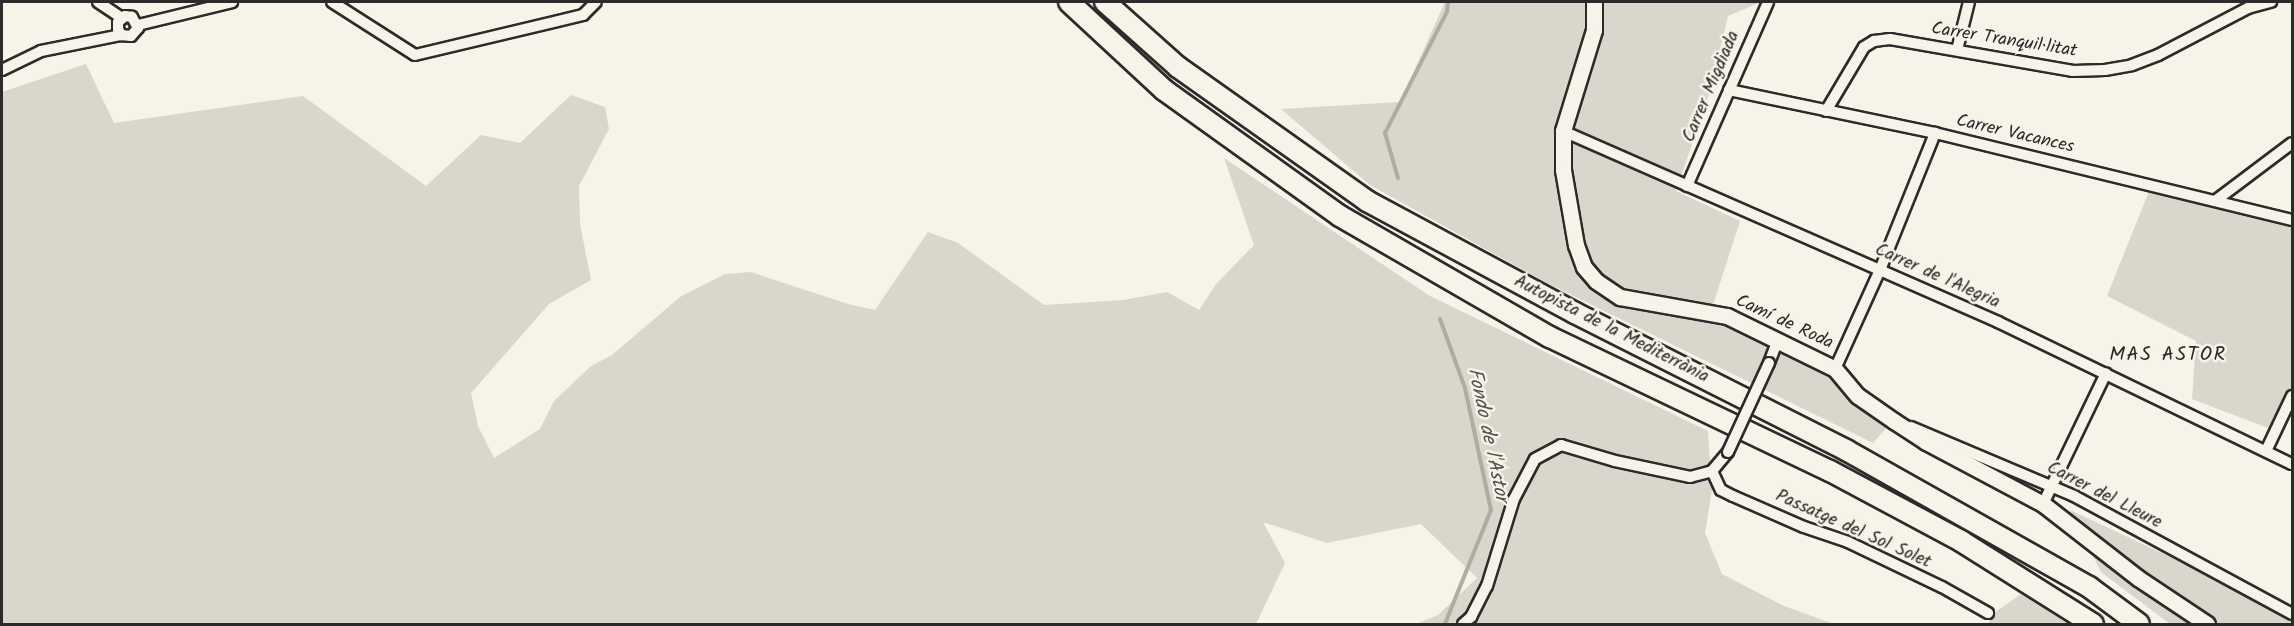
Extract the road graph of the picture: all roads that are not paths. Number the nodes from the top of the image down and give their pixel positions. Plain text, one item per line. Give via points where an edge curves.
1 (99, 2) edge
2 (232, 2) edge
3 (332, 2) edge
4 (596, 2) edge
5 (1069, 2) edge
6 (1105, 2) edge
7 (1594, 2) edge
8 (1768, 2) edge
9 (1969, 2) edge
10 (2271, 2) edge
11 (122, 18) junction
12 (138, 25) junction
13 (121, 35) junction
14 (1957, 50) junction
15 (2, 70) edge
16 (1729, 90) junction
17 (1826, 111) junction
18 (1563, 131) junction
19 (1935, 133) junction
20 (2292, 143) edge
21 (1687, 186) junction
22 (2215, 201) junction
23 (2292, 220) edge
24 (1880, 270) junction
25 (1778, 340) junction
26 (1835, 369) junction
27 (2106, 373) junction
28 (2292, 396) edge
29 (1894, 421) junction
30 (2266, 451) junction
31 (2292, 464) edge
32 (1712, 471) junction
33 (2052, 487) junction
34 (2043, 504) junction
35 (1988, 613) dead end
36 (2292, 614) edge
37 (1463, 624) edge
38 (2094, 624) edge
39 (2139, 624) edge
40 (2207, 624) edge

1 - 11 street
2 - 12 street
3 - 4 street via 416,55 583,15
5 - 38 highway, Autopista de la Mediterrània via 1164,90 1340,216 1550,337 1830,471 1961,541
6 - 39 highway, Autopista de la Mediterrània via 1178,67 1367,201 1575,313 1846,450 2089,587
7 - 18 street, Camí de Roda via 1594,30
8 - 16 street, Carrer Migdiada
9 - 14 street
10 - 14 street, Carrer Tranquil·litat via 2248,8 2158,55 2105,70 2073,71
11 - 12 street via 132,17
11 - 13 street via 117,25
12 - 13 street via 134,34
13 - 15 street via 41,51
14 - 17 street, Carrer Tranquil·litat via 1890,39 1874,41 1864,47
16 - 17 street, Carrer Vacances
16 - 21 street, Carrer Migdiada
17 - 19 street, Carrer Vacances
18 - 21 street, Carrer de l'Alegria
18 - 25 street, Camí de Roda via 1563,170 1576,246 1584,267 1596,281 1620,297 1727,316
19 - 22 street, Carrer Vacances
19 - 24 street
20 - 22 street
21 - 24 street, Carrer de l'Alegria
22 - 23 street, Carrer Vacances
24 - 26 street
24 - 27 street, Carrer de l'Alegria
25 - 26 street, Camí de Roda
25 - 32 street, bridge via 1728,452
26 - 29 street, Camí de Roda via 1858,396
27 - 30 street, Carrer de l'Alegria
27 - 33 street
28 - 30 street
29 - 33 street, Carrer del Lleure
29 - 34 street, Camí de Roda
30 - 31 street, Carrer de l'Alegria
32 - 35 street, Passatge del Sol Solet via 1721,490 1848,542
32 - 37 street via 1690,477 1561,445 1535,459 1514,499 1486,586 1471,617
33 - 34 street
33 - 36 street, Carrer del Lleure
34 - 40 street, Camí de Roda via 2138,578

